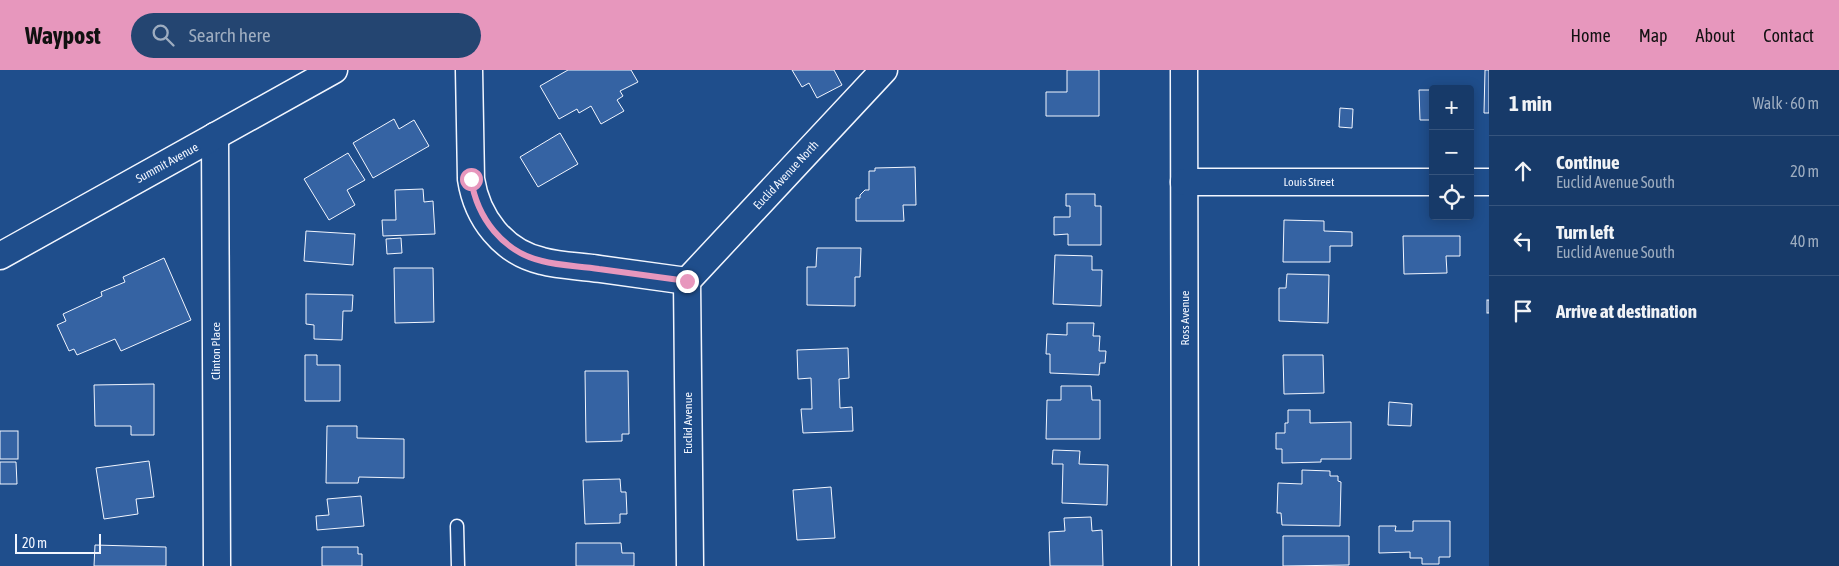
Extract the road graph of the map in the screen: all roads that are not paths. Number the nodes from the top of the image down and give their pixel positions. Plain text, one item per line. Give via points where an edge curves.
1 (334, 70) edge
2 (469, 70) edge
3 (884, 70) edge
4 (1184, 70) edge
5 (215, 136) junction
6 (1184, 182) junction
7 (1429, 182) edge
8 (1474, 182) edge
9 (1489, 182) edge
10 (0, 256) edge
11 (687, 281) junction
12 (457, 526) dead end
13 (216, 566) edge
14 (458, 566) edge
15 (690, 566) edge
16 (1185, 566) edge

1 - 5 street, Summit Avenue
2 - 11 street via 472,190 481,213 496,235 517,251 542,261
3 - 11 street, Euclid Avenue North
4 - 6 street, Ross Avenue
5 - 10 street, Summit Avenue
5 - 13 street, Clinton Place
6 - 7 street, Louis Street
6 - 16 street, Ross Avenue
8 - 9 street
11 - 15 street, Euclid Avenue
12 - 14 lane

